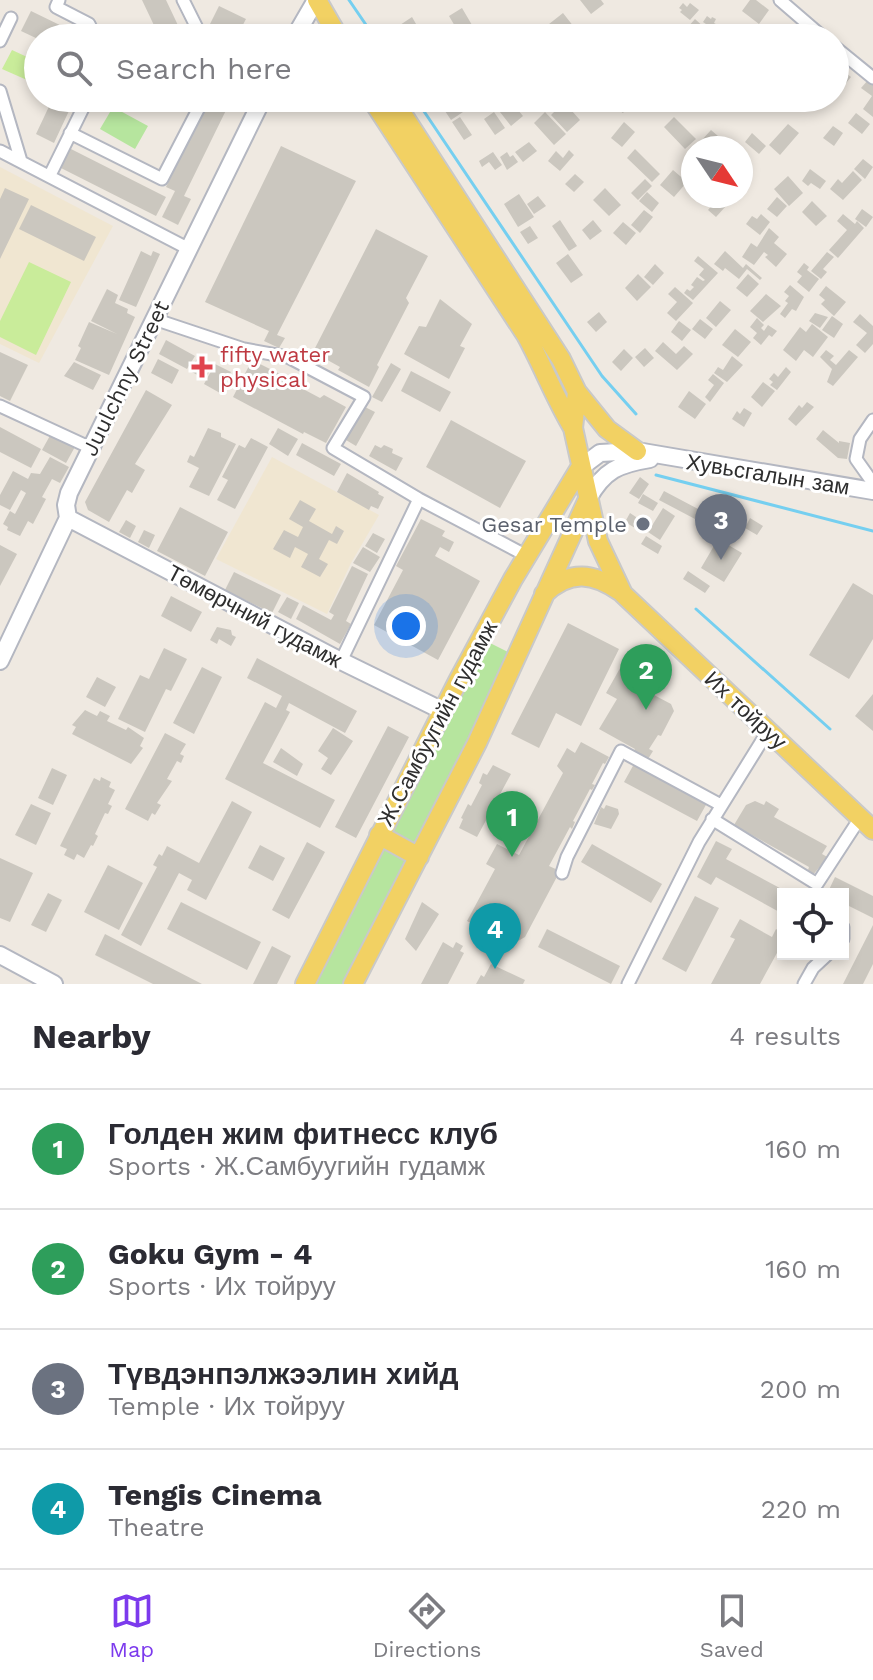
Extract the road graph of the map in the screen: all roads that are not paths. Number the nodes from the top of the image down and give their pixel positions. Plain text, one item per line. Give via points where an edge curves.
1 (59, 0) edge
2 (183, 0) edge
3 (316, 0) edge
4 (780, 0) edge
5 (11, 18) dead end
6 (89, 24) edge
7 (195, 24) edge
8 (302, 24) edge
9 (332, 24) edge
10 (808, 24) edge
11 (0, 41) edge
12 (849, 58) edge
13 (873, 78) edge
14 (0, 91) edge
15 (81, 112) edge
16 (197, 112) edge
17 (256, 112) edge
18 (380, 112) edge
19 (401, 112) edge
20 (70, 133) junction
21 (0, 151) edge
22 (21, 161) junction
23 (50, 175) junction
24 (189, 249) junction
25 (154, 319) junction
26 (577, 392) junction
27 (0, 406) edge
28 (873, 420) edge
29 (573, 428) junction
30 (91, 448) junction
31 (637, 451) junction
32 (663, 457) junction
33 (580, 468) junction
34 (873, 483) edge
35 (873, 491) edge
36 (419, 499) junction
37 (588, 499) junction
38 (68, 518) junction
39 (548, 522) junction
40 (527, 556) junction
41 (513, 579) junction
42 (623, 594) junction
43 (542, 596) junction
44 (0, 661) edge
45 (341, 661) junction
46 (443, 711) junction
47 (768, 731) junction
48 (721, 805) junction
49 (712, 819) junction
50 (867, 824) edge
51 (379, 835) junction
52 (419, 857) junction
53 (562, 873) dead end
54 (813, 888) edge
55 (815, 888) edge
56 (0, 955) edge
57 (822, 960) edge
58 (54, 984) edge
59 (305, 984) edge
60 (353, 984) edge
61 (628, 984) edge
62 (804, 984) edge

1 - 6 street via 56,7
2 - 7 street
3 - 8 main road
3 - 9 main road
4 - 10 street
5 - 11 street
12 - 13 street
14 - 22 street
15 - 20 street
16 - 20 street via 162,179
17 - 24 main road, Juulchny Street
18 - 29 main road via 526,335
19 - 26 main road via 561,359
20 - 23 street
21 - 22 street
22 - 23 street
23 - 24 street
24 - 25 main road, Juulchny Street
25 - 30 main road, Juulchny Street
25 - 36 street via 244,349 288,357 364,397 333,448
26 - 29 main road
26 - 31 main road via 607,429
27 - 30 street
28 - 34 street via 860,439 856,459
29 - 33 main road
29 - 39 main road via 569,460
30 - 38 main road, Juulchny Street via 69,493
31 - 32 main road, Хувьсгалын зам
31 - 33 main road, Хувьсгалын зам via 600,453
32 - 35 main road, Хувьсгалын зам
32 - 37 main road via 614,469 598,481
33 - 37 main road, Их тойруу
33 - 39 main road, Ж.Самбуугийн гудамж
36 - 40 street
36 - 45 street
37 - 42 main road, Их тойруу via 598,541
37 - 43 main road, Ж.Самбуугийн гудамж
38 - 44 main road, Juulchny Street
38 - 45 main road, Төмөрчний гудамж
39 - 40 main road, Ж.Самбуугийн гудамж
40 - 41 main road, Ж.Самбуугийн гудамж
41 - 43 main road via 536,575
41 - 46 main road, Ж.Самбуугийн гудамж
42 - 43 main road via 599,578 579,576
42 - 47 main road, Их тойруу
43 - 52 main road, Ж.Самбуугийн гудамж via 502,691
45 - 46 main road, Төмөрчний гудамж
46 - 51 main road, Ж.Самбуугийн гудамж
47 - 48 street
47 - 50 main road, Их тойруу
48 - 49 street
48 - 53 street via 621,751
49 - 54 street
49 - 61 street
50 - 55 street
51 - 52 main road
51 - 59 main road, Ж.Самбуугийн гудамж
52 - 60 main road, Ж.Самбуугийн гудамж
56 - 58 main road
57 - 62 street

